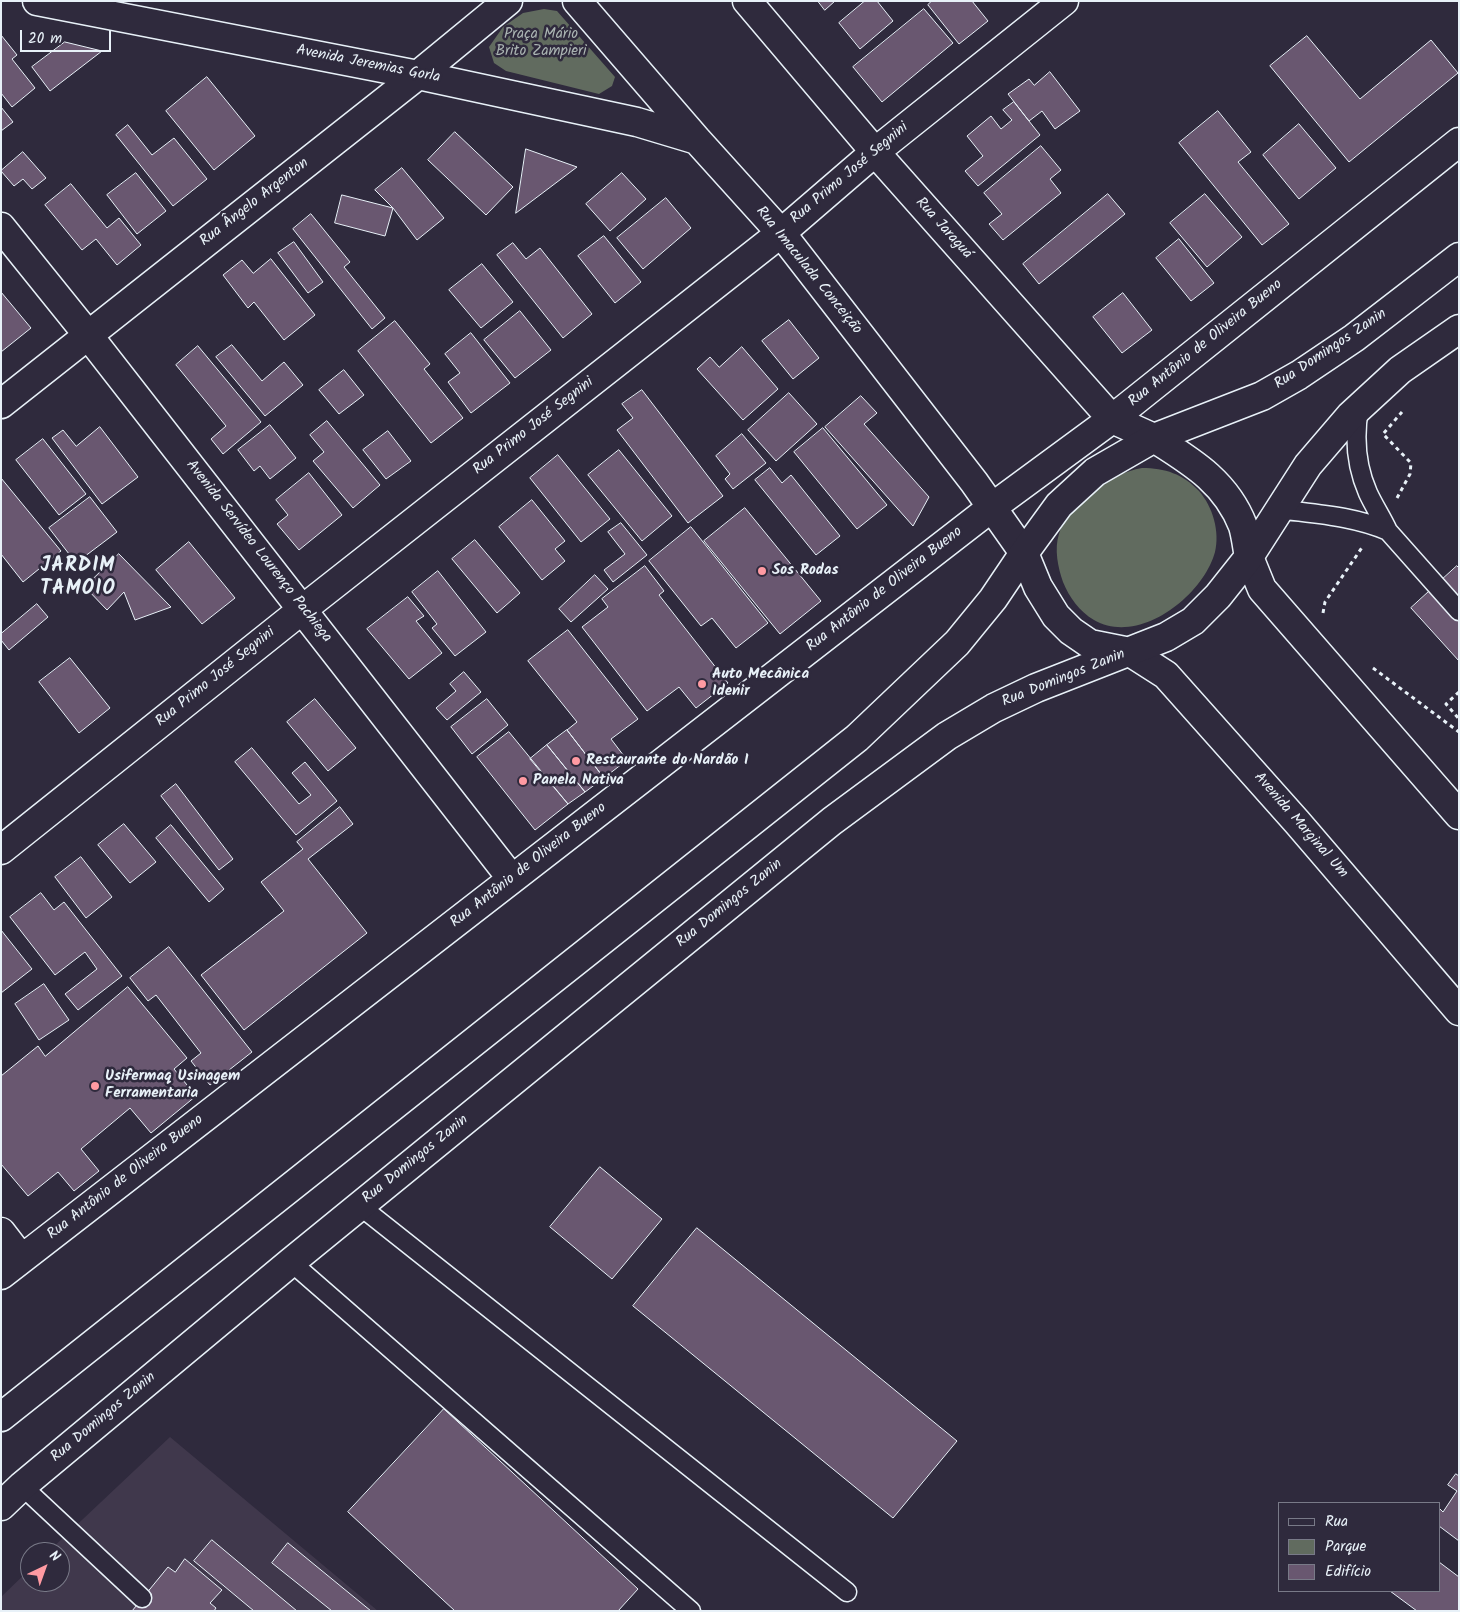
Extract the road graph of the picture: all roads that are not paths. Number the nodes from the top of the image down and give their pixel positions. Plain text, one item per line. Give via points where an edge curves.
1 (37, 1) edge
2 (508, 1) edge
3 (577, 1) edge
4 (747, 1) edge
5 (1064, 1) edge
6 (418, 75) junction
7 (697, 140) junction
8 (1459, 142) edge
9 (875, 152) junction
10 (1, 227) edge
11 (780, 232) junction
12 (1459, 257) edge
13 (1459, 329) edge
14 (88, 335) junction
15 (1, 404) edge
16 (1359, 408) junction
17 (1112, 419) junction
18 (1154, 438) junction
19 (992, 508) junction
20 (1278, 509) junction
21 (1388, 531) junction
22 (1024, 553) junction
23 (1249, 557) junction
24 (303, 609) junction
25 (1459, 611) edge
26 (1130, 652) junction
27 (1459, 815) edge
28 (1, 850) edge
29 (512, 878) junction
30 (1459, 1011) edge
31 (360, 1206) junction
32 (1, 1232) edge
33 (292, 1262) junction
34 (11, 1267) edge
35 (1, 1417) edge
36 (22, 1486) junction
37 (1, 1506) edge
38 (847, 1592) dead end
39 (142, 1598) dead end
40 (691, 1611) edge

1 - 6 street, Avenida Jeremias Gorla
2 - 6 street, Rua Ângelo Argenton
3 - 7 street, Rua Imaculada Conceição
4 - 9 street, Rua Jaraguá
5 - 9 street, Rua Primo José Segnini
6 - 7 street, Avenida Jeremias Gorla via 637,122
6 - 14 street, Rua Ângelo Argenton
7 - 11 street, Rua Imaculada Conceição
8 - 17 street, Rua Antônio de Oliveira Bueno
9 - 11 street, Rua Primo José Segnini
9 - 17 street, Rua Jaraguá
10 - 14 street, Avenida Servídeo Lourenço Pachiega
11 - 19 street, Rua Imaculada Conceição
11 - 24 street, Rua Primo José Segnini
12 - 18 street, Rua Domingos Zanin via 1300,375 1262,396
13 - 16 street, Rua Domingos Zanin via 1400,370
14 - 15 street, Rua Ângelo Argenton
14 - 24 street, Avenida Servídeo Lourenço Pachiega
16 - 20 street, Rua Domingos Zanin via 1308,465
16 - 21 lane via 1356,429 1358,460 1368,492
17 - 18 street, Rua Jaraguá
17 - 19 street, Rua Antônio de Oliveira Bueno
18 - 22 street, Rua Domingos Zanin via 1095,472 1059,505
18 - 23 street, Rua Jaraguá via 1210,476 1228,499 1243,527
19 - 22 street, Rua Imaculada Conceição
19 - 29 street, Rua Antônio de Oliveira Bueno
20 - 21 lane via 1341,518
20 - 23 street, Rua Domingos Zanin
21 - 25 lane
22 - 26 street, Rua Imaculada Conceição via 1038,587 1056,616 1071,631 1090,644
22 - 35 street, Rua Domingos Zanin via 993,599 957,643 857,738
23 - 26 street, Rua Domingos Zanin via 1218,596 1192,621 1166,637
23 - 27 street via 1262,590
24 - 28 street, Rua Primo José Segnini
24 - 29 street, Avenida Servídeo Lourenço Pachiega
26 - 30 street, Avenida Marginal Um via 1166,675
26 - 31 street, Rua Domingos Zanin via 1036,688 947,736 832,821
29 - 34 street, Rua Antônio de Oliveira Bueno
31 - 33 street, Rua Domingos Zanin
31 - 38 lane
32 - 34 street
33 - 36 street, Rua Domingos Zanin
33 - 40 lane
36 - 37 street, Rua Domingos Zanin
36 - 39 lane

